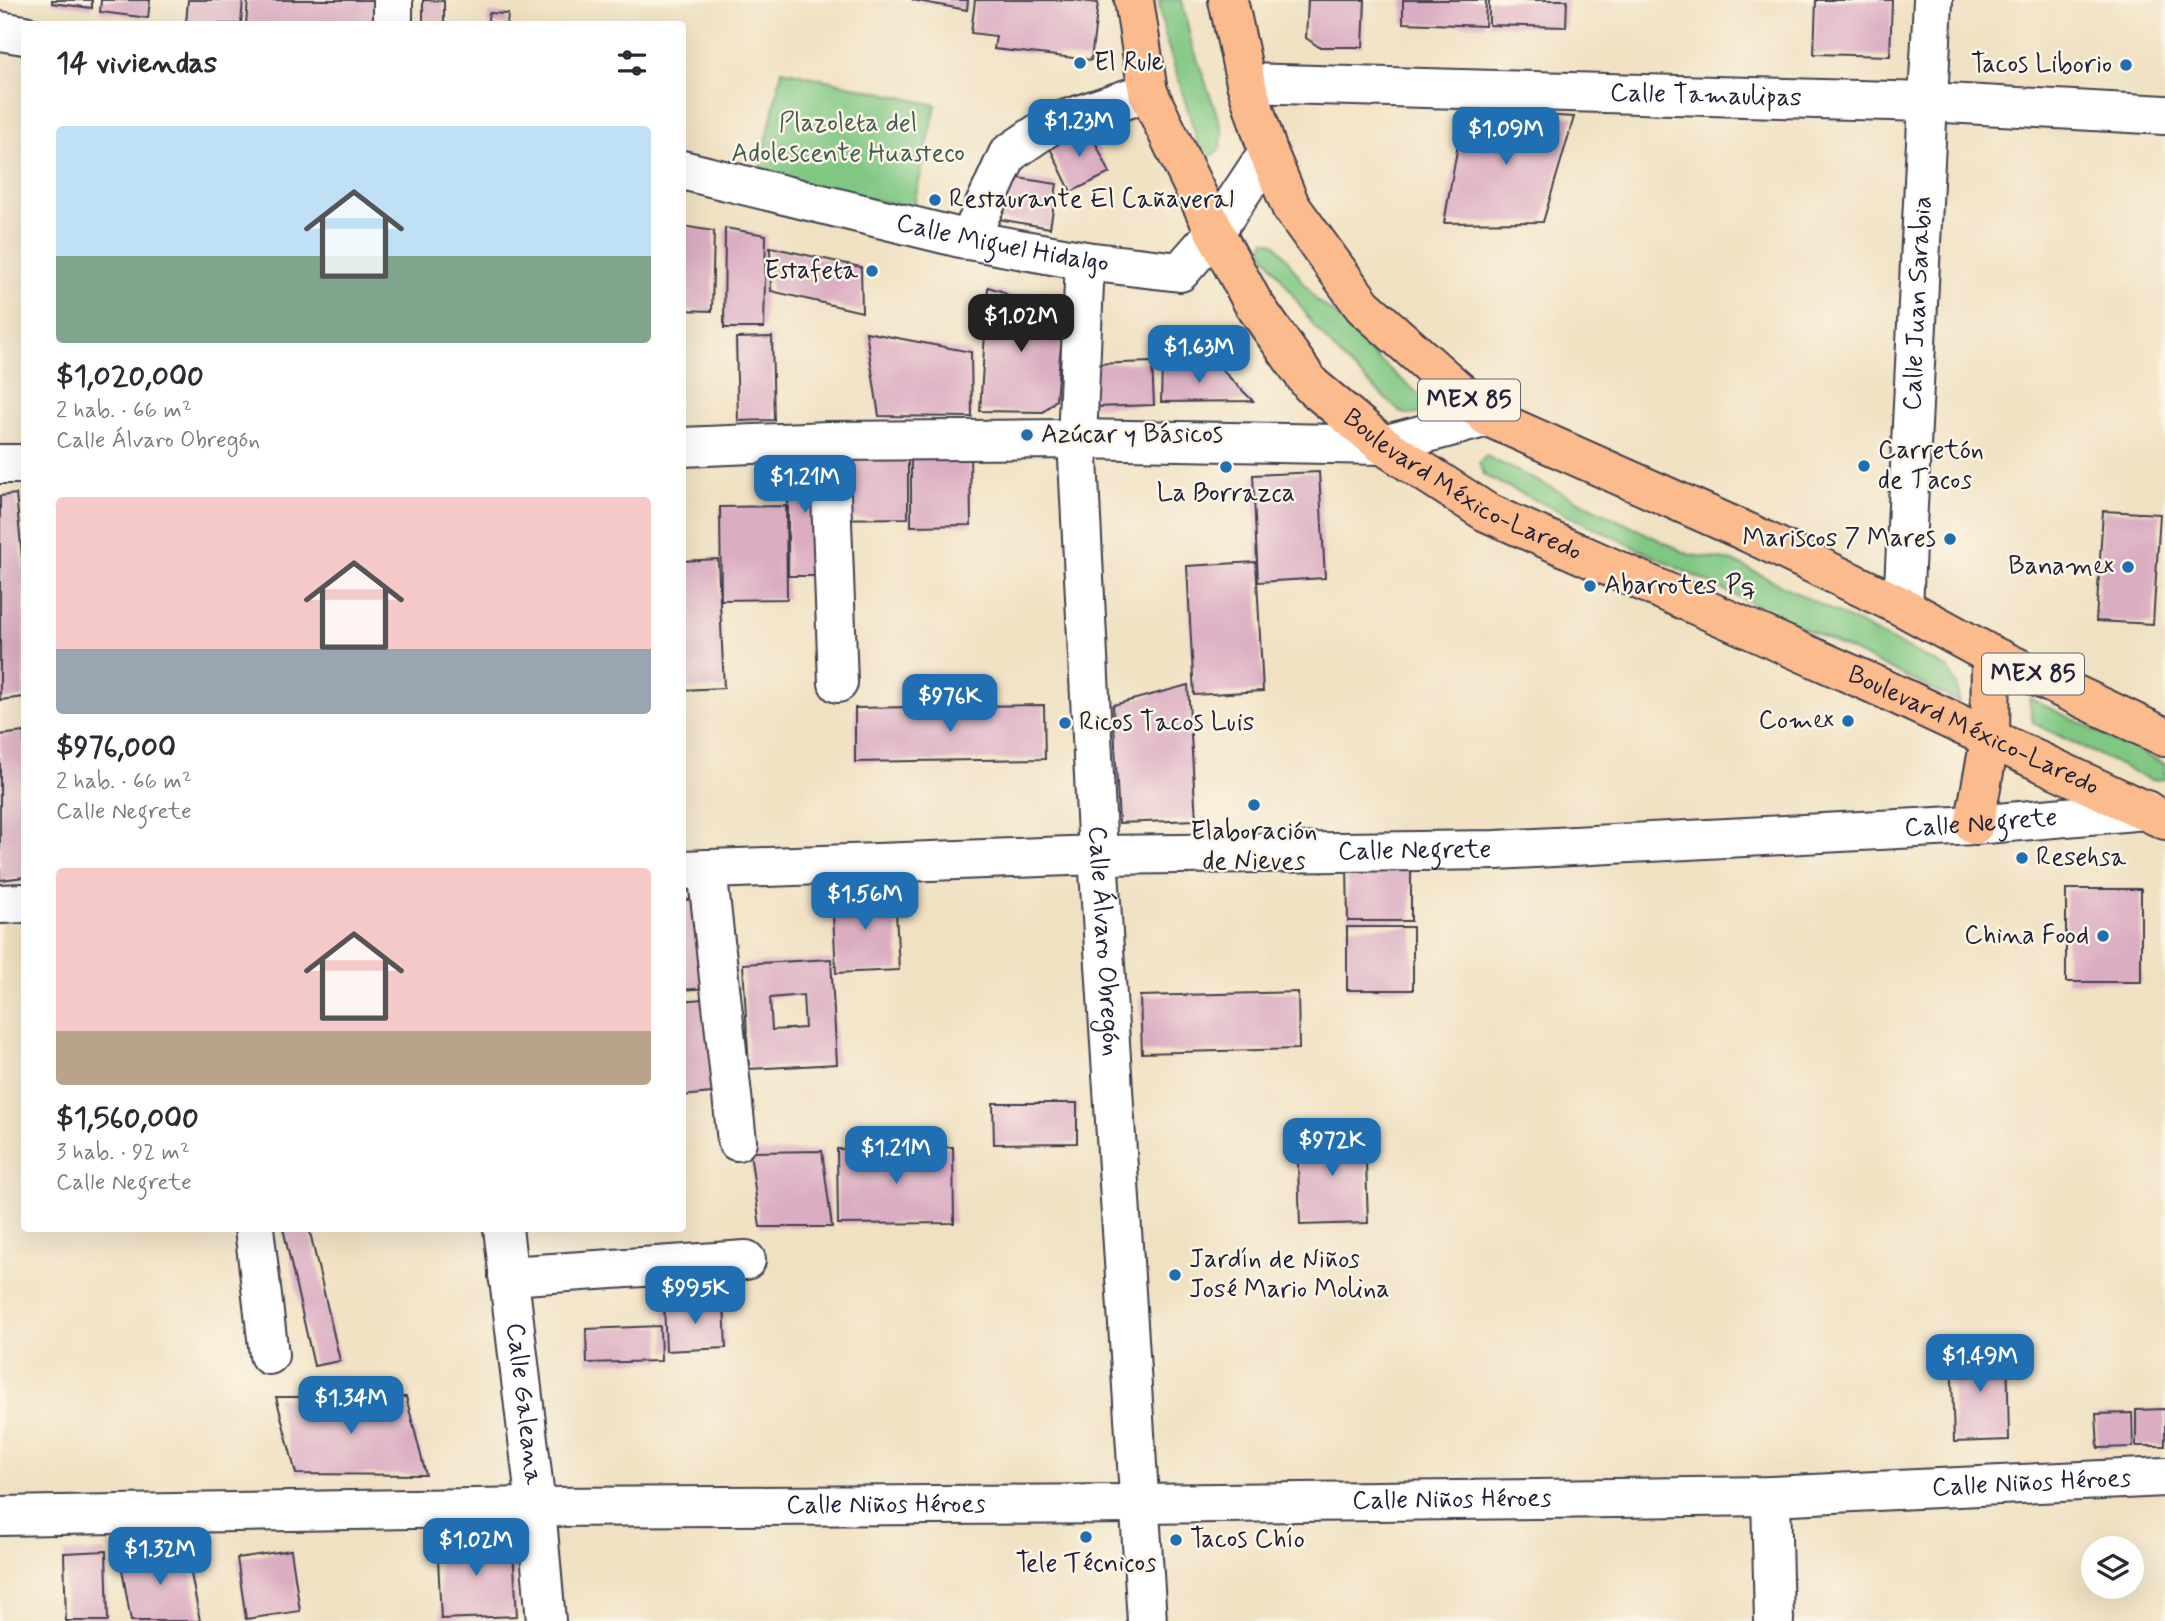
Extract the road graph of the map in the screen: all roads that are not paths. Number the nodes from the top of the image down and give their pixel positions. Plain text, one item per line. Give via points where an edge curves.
1 (393, 0) edge
2 (1134, 0) edge
3 (1228, 0) edge
4 (1933, 0) edge
5 (393, 21) edge
6 (0, 31) edge
7 (21, 35) edge
8 (1246, 83) junction
9 (1148, 93) junction
10 (1927, 102) junction
11 (2165, 115) edge
12 (1268, 152) junction
13 (686, 171) edge
14 (1215, 232) junction
15 (969, 240) junction
16 (1085, 261) junction
17 (1488, 417) junction
18 (1077, 439) junction
19 (829, 441) junction
20 (1383, 444) junction
21 (686, 447) edge
22 (0, 464) edge
23 (21, 464) edge
24 (1903, 607) junction
25 (1991, 655) junction
26 (838, 683) dead end
27 (2165, 737) edge
28 (1990, 740) junction
29 (2155, 815) edge
30 (1974, 825) junction
31 (1098, 855) junction
32 (695, 870) edge
33 (21, 903) edge
34 (0, 904) edge
35 (737, 1141) dead end
36 (254, 1232) edge
37 (503, 1232) edge
38 (746, 1260) dead end
39 (508, 1276) junction
40 (269, 1355) dead end
41 (2165, 1477) edge
42 (1771, 1496) junction
43 (1140, 1504) junction
44 (536, 1507) junction
45 (0, 1516) edge
46 (546, 1621) edge
47 (1147, 1621) edge
48 (1774, 1621) edge

1 - 5 street
2 - 9 main road, Boulevard México-Laredo / MEX 85
3 - 8 main road, MEX 85
4 - 10 street, Calle Juan Sarabia
6 - 7 street
8 - 10 street, Calle Tamaulipas
8 - 12 main road, MEX 85
9 - 14 main road, Boulevard México-Laredo / MEX 85
9 - 15 street via 1052,124 1008,154
10 - 11 street, Calle Tamaulipas
10 - 24 street, Calle Juan Sarabia
12 - 14 street, Calle Miguel Hidalgo
12 - 17 main road, MEX 85 via 1291,207 1363,306
13 - 15 street, Calle Miguel Hidalgo
14 - 16 street, Calle Miguel Hidalgo via 1180,272
14 - 20 main road, Boulevard México-Laredo / MEX 85 via 1253,303 1311,385
15 - 16 street, Calle Miguel Hidalgo
16 - 18 street, Calle Álvaro Obregón
17 - 20 street
17 - 24 main road, MEX 85
18 - 19 street
18 - 20 street
18 - 31 street, Calle Álvaro Obregón
19 - 21 street
19 - 26 street
20 - 28 main road, Boulevard México-Laredo / MEX 85 via 1486,512
22 - 23 street
24 - 25 main road, MEX 85
25 - 27 main road, MEX 85
25 - 28 main road
28 - 29 main road, Boulevard México-Laredo / MEX 85
28 - 30 main road
29 - 30 street, Calle Negrete
30 - 31 street, Calle Negrete via 1496,850
31 - 32 street, Calle Negrete
31 - 43 street, Calle Álvaro Obregón
32 - 35 street
33 - 34 street
36 - 40 street
37 - 39 street, Calle Galeana
38 - 39 street
39 - 44 street, Calle Galeana
41 - 42 street, Calle Niños Héroes
42 - 43 street, Calle Niños Héroes
42 - 48 street
43 - 44 street, Calle Niños Héroes
43 - 47 street, Calle Álvaro Obregón
44 - 45 street, Calle Niños Héroes
44 - 46 street, Calle Galeana

